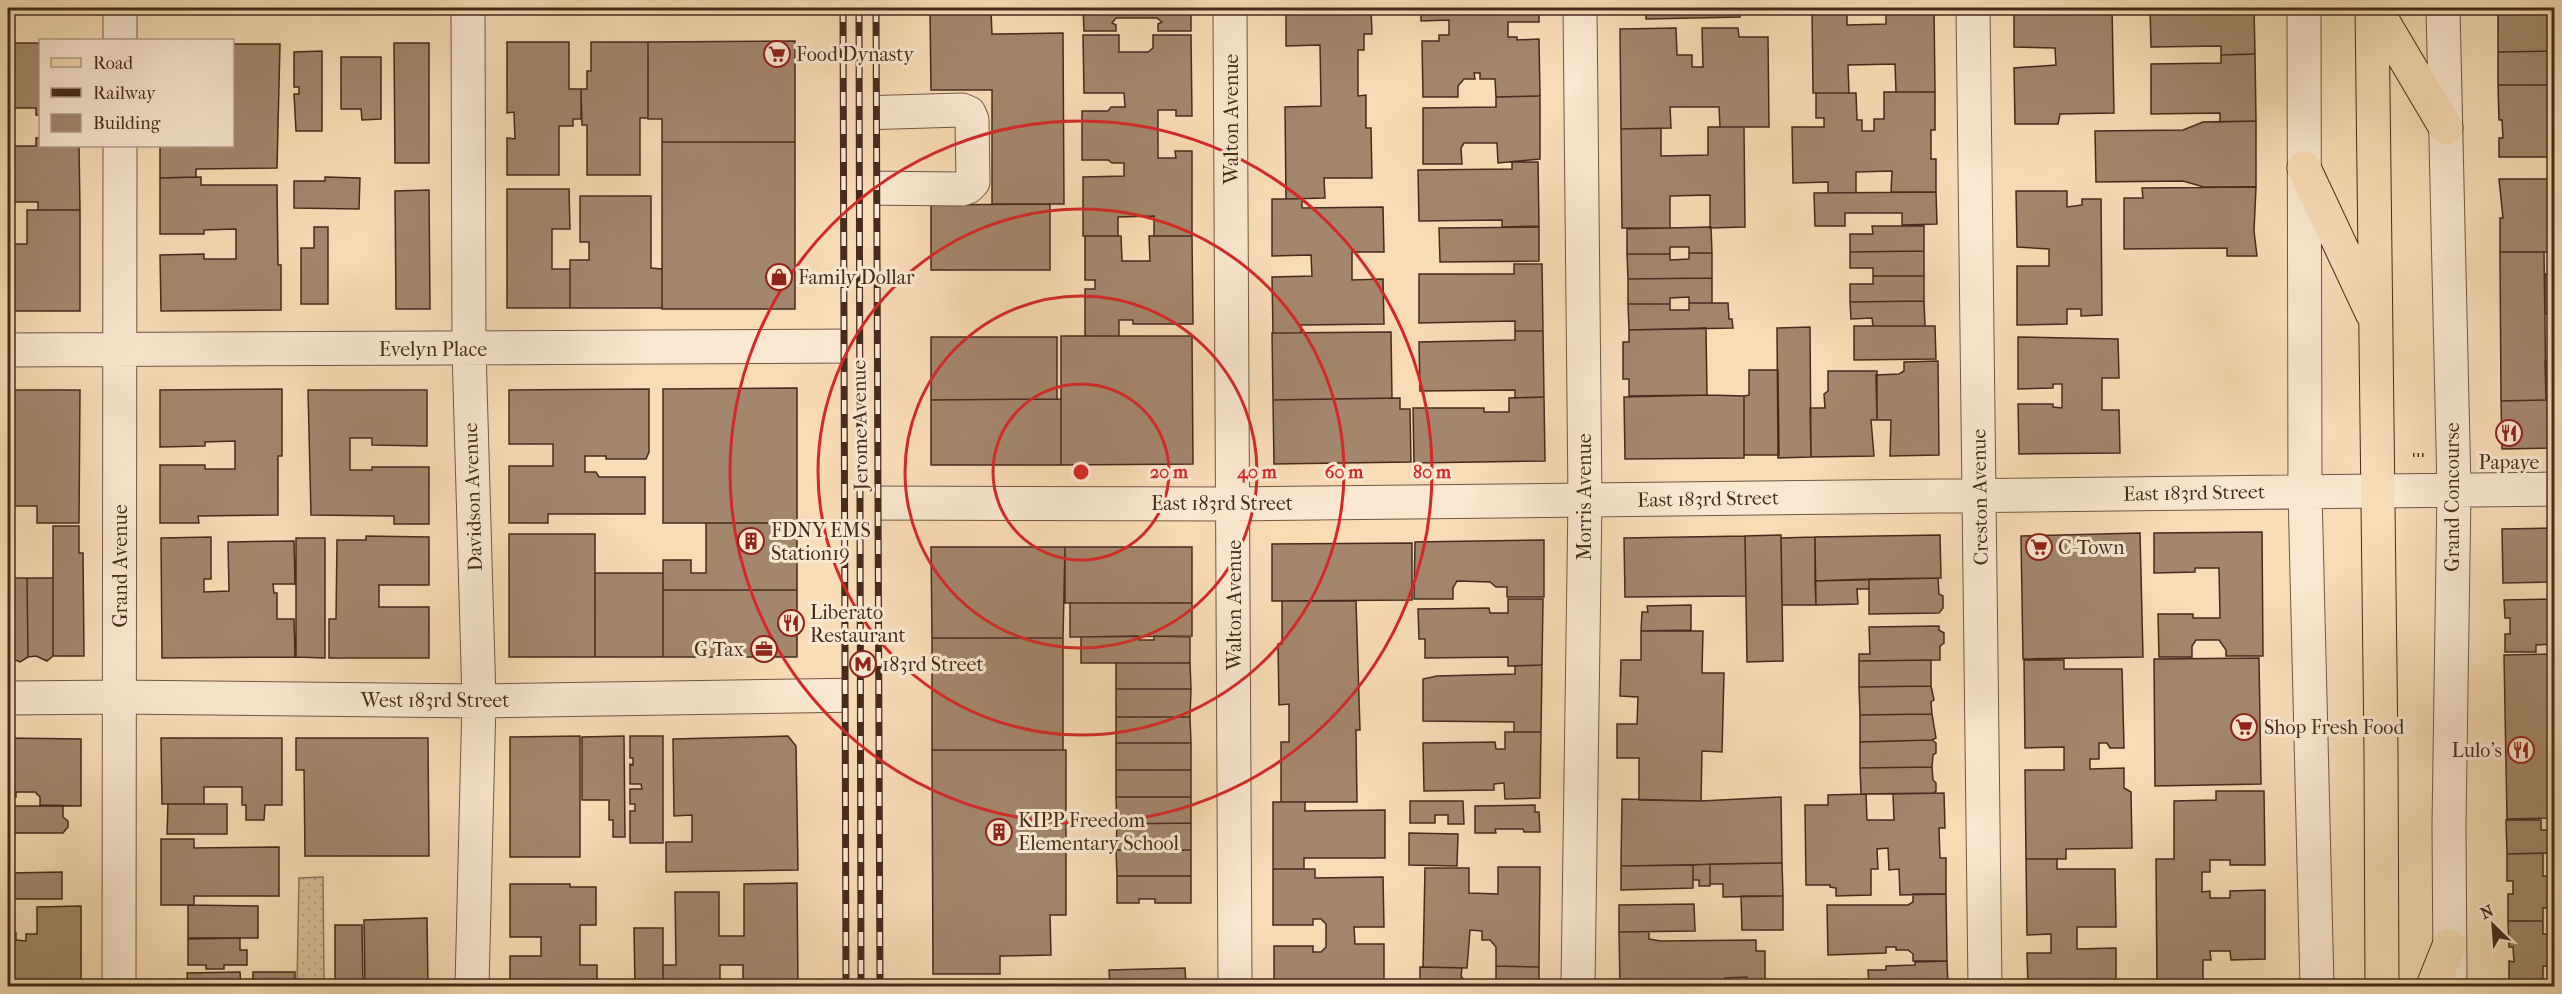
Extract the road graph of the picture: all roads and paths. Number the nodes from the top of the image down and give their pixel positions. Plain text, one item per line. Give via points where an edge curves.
1 (120, 8) edge
2 (468, 8) edge
3 (860, 8) edge
4 (1230, 8) edge
5 (1580, 8) edge
6 (1973, 8) edge
7 (2304, 8) edge
8 (2374, 8) edge
9 (2443, 8) edge
10 (120, 39) edge
11 (860, 113) junction
12 (2446, 128) junction
13 (120, 147) edge
14 (2304, 168) junction
15 (860, 188) junction
16 (2376, 323) junction
17 (859, 346) junction
18 (120, 349) junction
19 (469, 349) junction
20 (8, 350) edge
21 (2554, 489) edge
22 (2454, 490) junction
23 (2378, 491) junction
24 (2305, 492) junction
25 (1981, 495) junction
26 (1585, 500) junction
27 (861, 503) junction
28 (1234, 504) junction
29 (863, 695) junction
30 (120, 697) junction
31 (8, 698) edge
32 (479, 701) junction
33 (2449, 946) junction
34 (118, 987) edge
35 (472, 987) edge
36 (864, 987) edge
37 (1235, 987) edge
38 (1578, 987) edge
39 (1985, 987) edge
40 (2317, 987) edge
41 (2382, 987) edge
42 (2433, 987) edge
43 (2450, 987) edge

1 - 10 street
2 - 19 street, Davidson Avenue
3 - 11 main road, Jerome Avenue
4 - 28 street, Walton Avenue
5 - 26 street, Morris Avenue
6 - 25 street, Creston Avenue
7 - 14 street
8 - 12 main road
8 - 16 main road
9 - 12 street, Grand Concourse
11 - 15 main road, Jerome Avenue
11 - 15 street via 969,113 973,182 962,189
12 - 22 street, Grand Concourse
13 - 18 street, Grand Avenue
14 - 16 main road
14 - 24 street
15 - 17 main road, Jerome Avenue
16 - 23 main road
17 - 19 street, Evelyn Place
17 - 27 main road, Jerome Avenue
18 - 19 street, Evelyn Place
18 - 20 street, Evelyn Place
18 - 30 street, Grand Avenue
19 - 32 street, Davidson Avenue
21 - 22 street, East 183rd Street
22 - 23 street, East 183rd Street
22 - 33 street, Grand Concourse
23 - 24 street, East 183rd Street
23 - 41 main road
24 - 25 street, East 183rd Street
24 - 40 street
25 - 26 street, East 183rd Street
25 - 39 street, Creston Avenue
26 - 28 street, East 183rd Street
26 - 38 street, Morris Avenue
27 - 28 street, East 183rd Street
27 - 29 main road, Jerome Avenue
28 - 37 street, Walton Avenue
29 - 32 street, West 183rd Street
29 - 36 main road, Jerome Avenue
30 - 31 street, West 183rd Street
30 - 32 street, West 183rd Street
30 - 34 street, Grand Avenue
32 - 35 street, Davidson Avenue
33 - 42 main road
33 - 43 street, Grand Concourse

